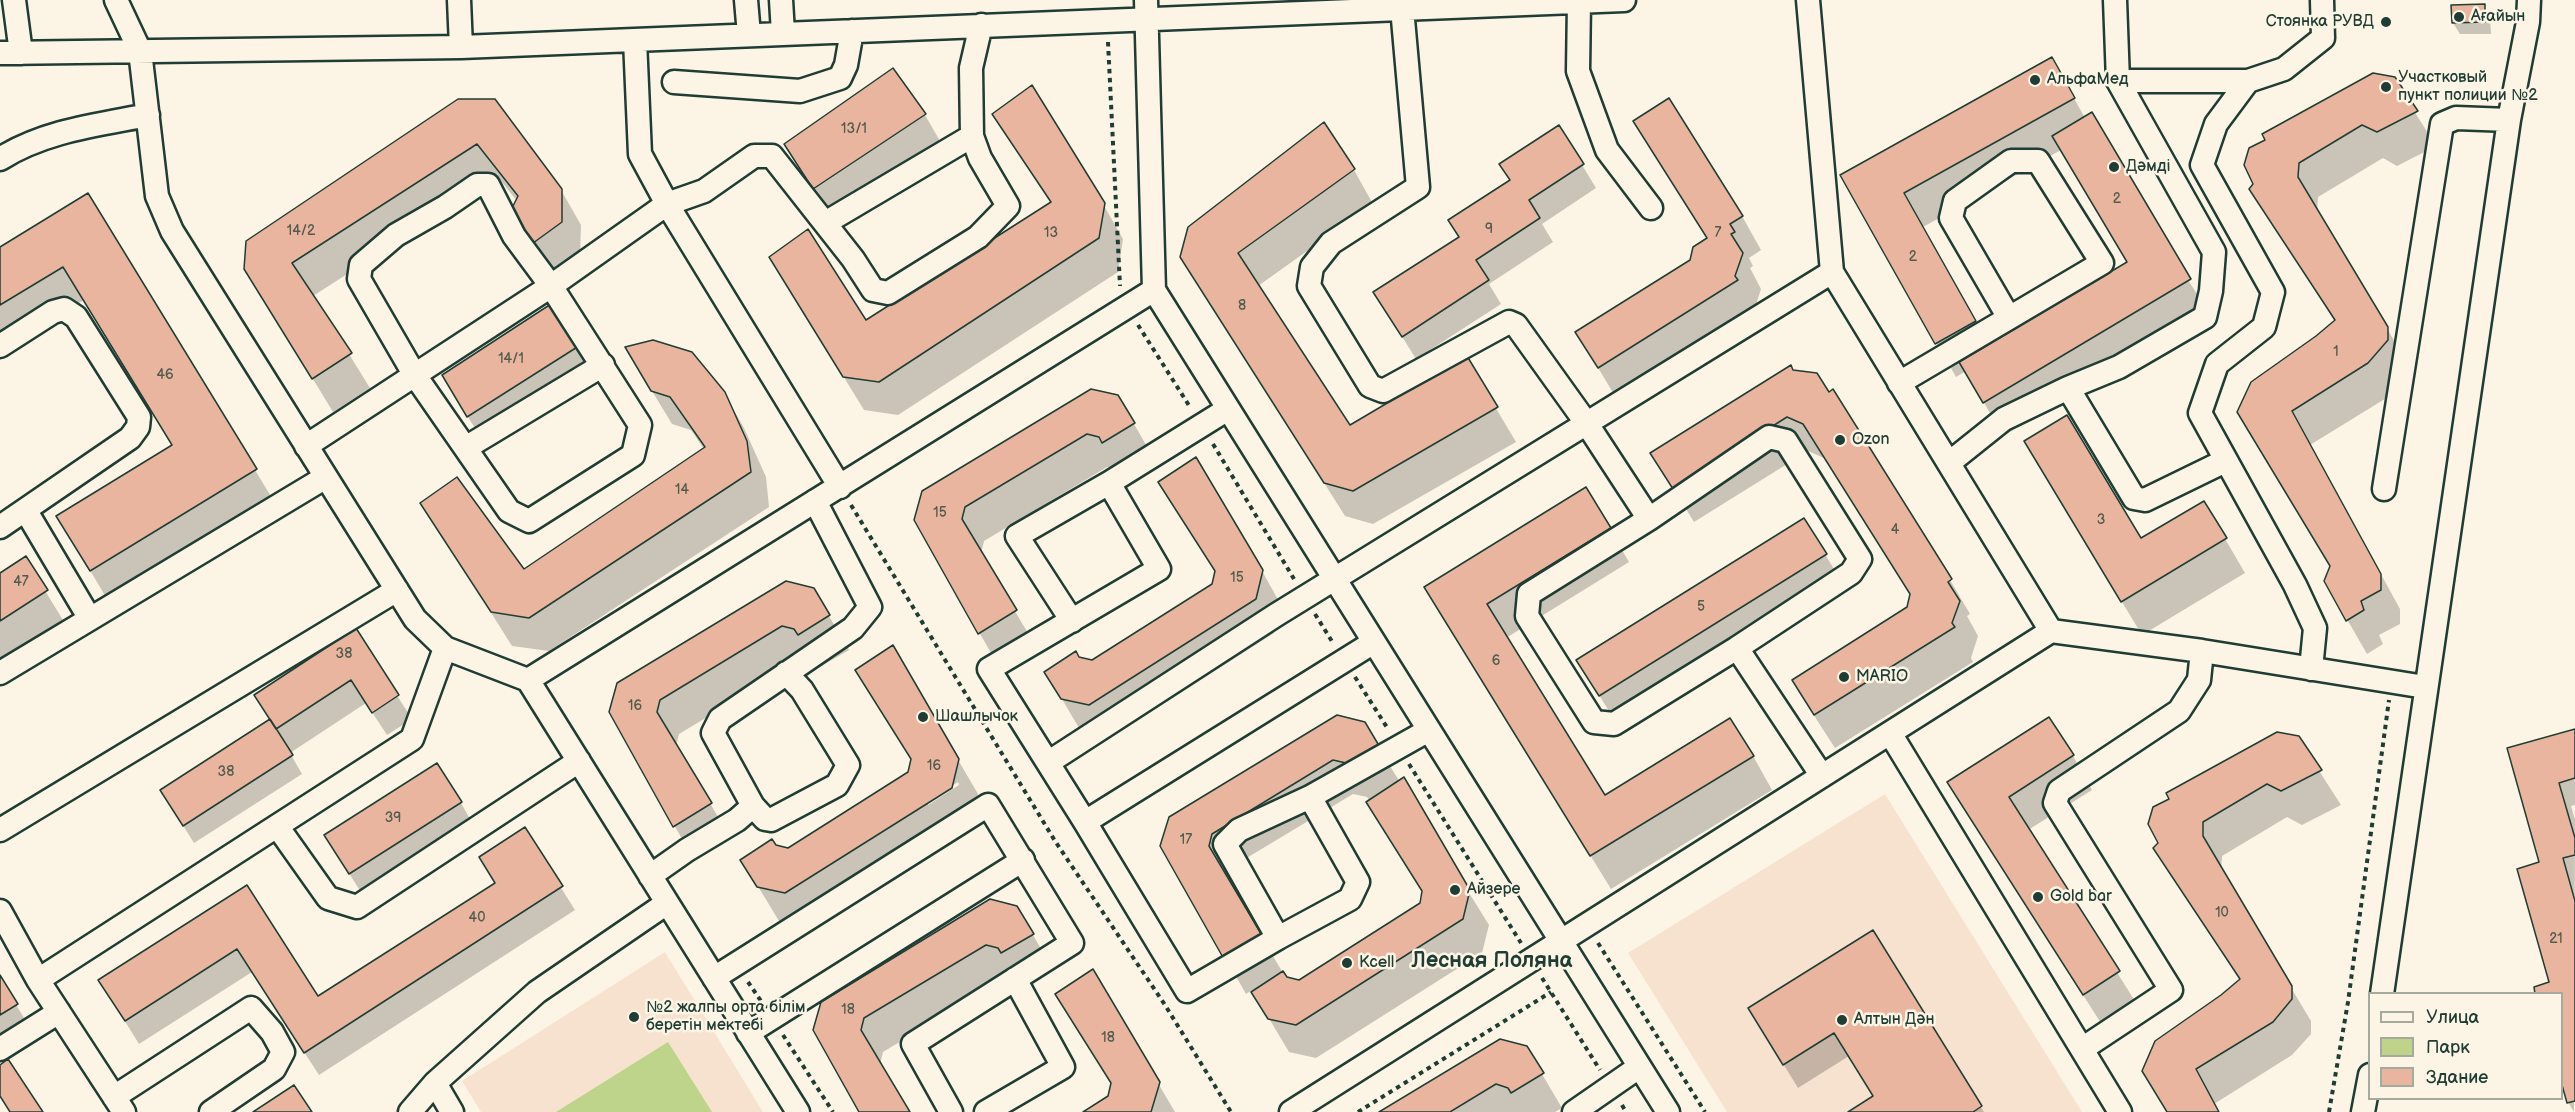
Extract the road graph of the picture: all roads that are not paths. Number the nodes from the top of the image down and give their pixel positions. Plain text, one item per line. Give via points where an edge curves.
1 (14, 0) edge
2 (117, 0) edge
3 (459, 0) edge
4 (747, 0) edge
5 (781, 0) edge
6 (1624, 0) edge
7 (1808, 0) edge
8 (2115, 0) edge
9 (2322, 0) edge
10 (2529, 0) edge
11 (1579, 2) junction
12 (1402, 8) junction
13 (1147, 9) edge
14 (981, 25) junction
15 (852, 31) junction
16 (783, 33) junction
17 (749, 35) junction
18 (634, 40) junction
19 (461, 47) junction
20 (140, 51) junction
21 (11, 53) edge
22 (2118, 81) junction
23 (2248, 81) junction
24 (674, 82) dead end
25 (148, 115) junction
26 (2509, 120) junction
27 (972, 136) junction
28 (0, 159) edge
29 (667, 204) junction
30 (1651, 208) dead end
31 (825, 223) junction
32 (1832, 272) junction
33 (551, 286) junction
34 (1154, 290) junction
35 (2009, 318) junction
36 (0, 346) edge
37 (603, 365) junction
38 (414, 374) junction
39 (1899, 383) junction
40 (2068, 388) junction
41 (1228, 409) junction
42 (1587, 424) junction
43 (306, 446) junction
44 (467, 447) junction
45 (2225, 461) junction
46 (1949, 463) junction
47 (326, 477) junction
48 (1109, 483) junction
49 (840, 487) junction
50 (2384, 489) dead end
51 (815, 501) junction
52 (26, 511) junction
53 (1649, 519) junction
54 (0, 527) edge
55 (1334, 579) junction
56 (397, 590) junction
57 (90, 619) junction
58 (1072, 621) junction
59 (2051, 631) junction
60 (1374, 642) junction
61 (445, 648) junction
62 (1737, 648) junction
63 (2202, 651) junction
64 (2311, 669) junction
65 (0, 673) edge
66 (786, 673) junction
67 (528, 680) junction
68 (2425, 687) junction
69 (1429, 730) junction
70 (1890, 733) junction
71 (579, 761) junction
72 (1049, 762) junction
73 (1822, 776) junction
74 (1310, 797) junction
75 (753, 806) junction
76 (1085, 822) junction
77 (277, 826) junction
78 (0, 830) edge
79 (1023, 860) junction
80 (650, 876) junction
81 (667, 903) junction
82 (0, 911) edge
83 (1278, 938) junction
84 (1561, 941) junction
85 (714, 978) junction
86 (1015, 979) junction
87 (38, 980) junction
88 (2382, 992) edge
89 (60, 1012) junction
90 (748, 1033) junction
91 (0, 1049) edge
92 (2082, 1049) junction
93 (1639, 1067) junction
94 (435, 1083) junction
95 (2368, 1086) edge
96 (119, 1104) edge
97 (211, 1112) edge
98 (410, 1112) edge
99 (452, 1112) edge
100 (798, 1112) edge
101 (951, 1112) edge
102 (986, 1112) edge
103 (1291, 1112) edge
104 (1574, 1112) edge
105 (1668, 1112) edge
106 (2119, 1112) edge
107 (2363, 1112) edge

1 - 21 street
2 - 20 street
3 - 19 street
4 - 17 street
5 - 16 street
6 - 11 street
7 - 32 street
8 - 22 street
9 - 23 street via 2324,38 2284,69
10 - 26 street
11 - 12 street
11 - 30 street via 1578,70 1607,150
12 - 13 street
12 - 42 street via 1418,187 1331,243 1311,267 1309,286 1370,386 1383,391 1509,322 1516,326
13 - 14 street
13 - 34 street
14 - 15 street
14 - 27 street via 971,68
15 - 16 street
15 - 24 street via 840,78 800,91
16 - 17 street
17 - 18 street
18 - 19 street
18 - 29 street via 640,154
19 - 20 street
20 - 21 street
20 - 25 street
22 - 23 street
22 - 40 street via 2214,252 2211,291 2205,317 2119,367
23 - 45 street via 2216,124 2202,165 2273,292 2264,327 2217,364 2200,413
25 - 28 street via 61,133
25 - 43 street via 157,196 172,231
26 - 50 street via 2456,118 2442,124
26 - 68 street
27 - 31 street
27 - 31 street via 1008,206 978,237 888,294 873,290
29 - 31 street via 704,191 754,156 772,156
29 - 33 street
29 - 49 street
32 - 39 street
32 - 42 street
33 - 37 street
33 - 38 street
33 - 38 street via 514,236 489,185 477,185 396,235 361,265 359,279
34 - 41 street
34 - 49 street
35 - 35 street via 2102,263 2038,161 2011,161 1955,201 1951,218
35 - 39 street
36 - 52 street via 64,309 76,317 139,417 138,427 130,438
37 - 44 street
37 - 44 street via 640,425 633,455 529,520 509,511
38 - 43 street
38 - 44 street
39 - 46 street
40 - 45 street via 2134,498 2145,500
40 - 46 street via 2004,419
41 - 48 street
41 - 55 street
42 - 53 street
42 - 55 street
43 - 47 street
45 - 64 street via 2315,628
46 - 59 street
47 - 56 street
47 - 57 street
48 - 58 street via 1159,569
48 - 58 street via 1017,536
49 - 51 street
51 - 66 street via 870,607 853,628
51 - 67 street
52 - 54 street
52 - 57 street
53 - 62 street via 1529,594 1527,616 1594,722 1614,724
53 - 62 street via 1769,437 1786,441 1860,560 1851,573
55 - 60 street
55 - 72 street
56 - 61 street via 415,619
56 - 78 street
57 - 65 street
58 - 72 street via 989,669
59 - 63 street
59 - 70 street
60 - 69 street
60 - 76 street
61 - 67 street
61 - 77 street via 412,739
62 - 73 street
63 - 64 street
63 - 92 street via 2199,680 2180,711 2059,791 2055,802 2171,990
64 - 68 street
66 - 75 street via 720,719 713,733
66 - 75 street via 802,690 848,765 837,785 771,820
67 - 71 street
68 - 88 street
69 - 74 street
69 - 84 street
70 - 73 street
70 - 92 street
71 - 77 street via 357,907 328,898
71 - 80 street
72 - 76 street
73 - 84 street
74 - 83 street via 1358,882 1350,899
74 - 83 street via 1239,830 1225,844
75 - 80 street
76 - 83 street via 1187,991
77 - 87 street
79 - 85 street via 988,805
79 - 86 street via 1072,943
79 - 90 street
80 - 81 street
81 - 85 street
81 - 94 street via 537,992
82 - 87 street
84 - 93 street
84 - 103 street
85 - 90 street
86 - 101 street via 913,1044
86 - 102 street via 1063,1067
87 - 89 street
89 - 91 street
89 - 96 street
90 - 100 street
92 - 106 street
93 - 104 street
93 - 105 street
94 - 98 street
94 - 99 street
95 - 107 street
96 - 97 street via 251,1008 283,1052 274,1069

